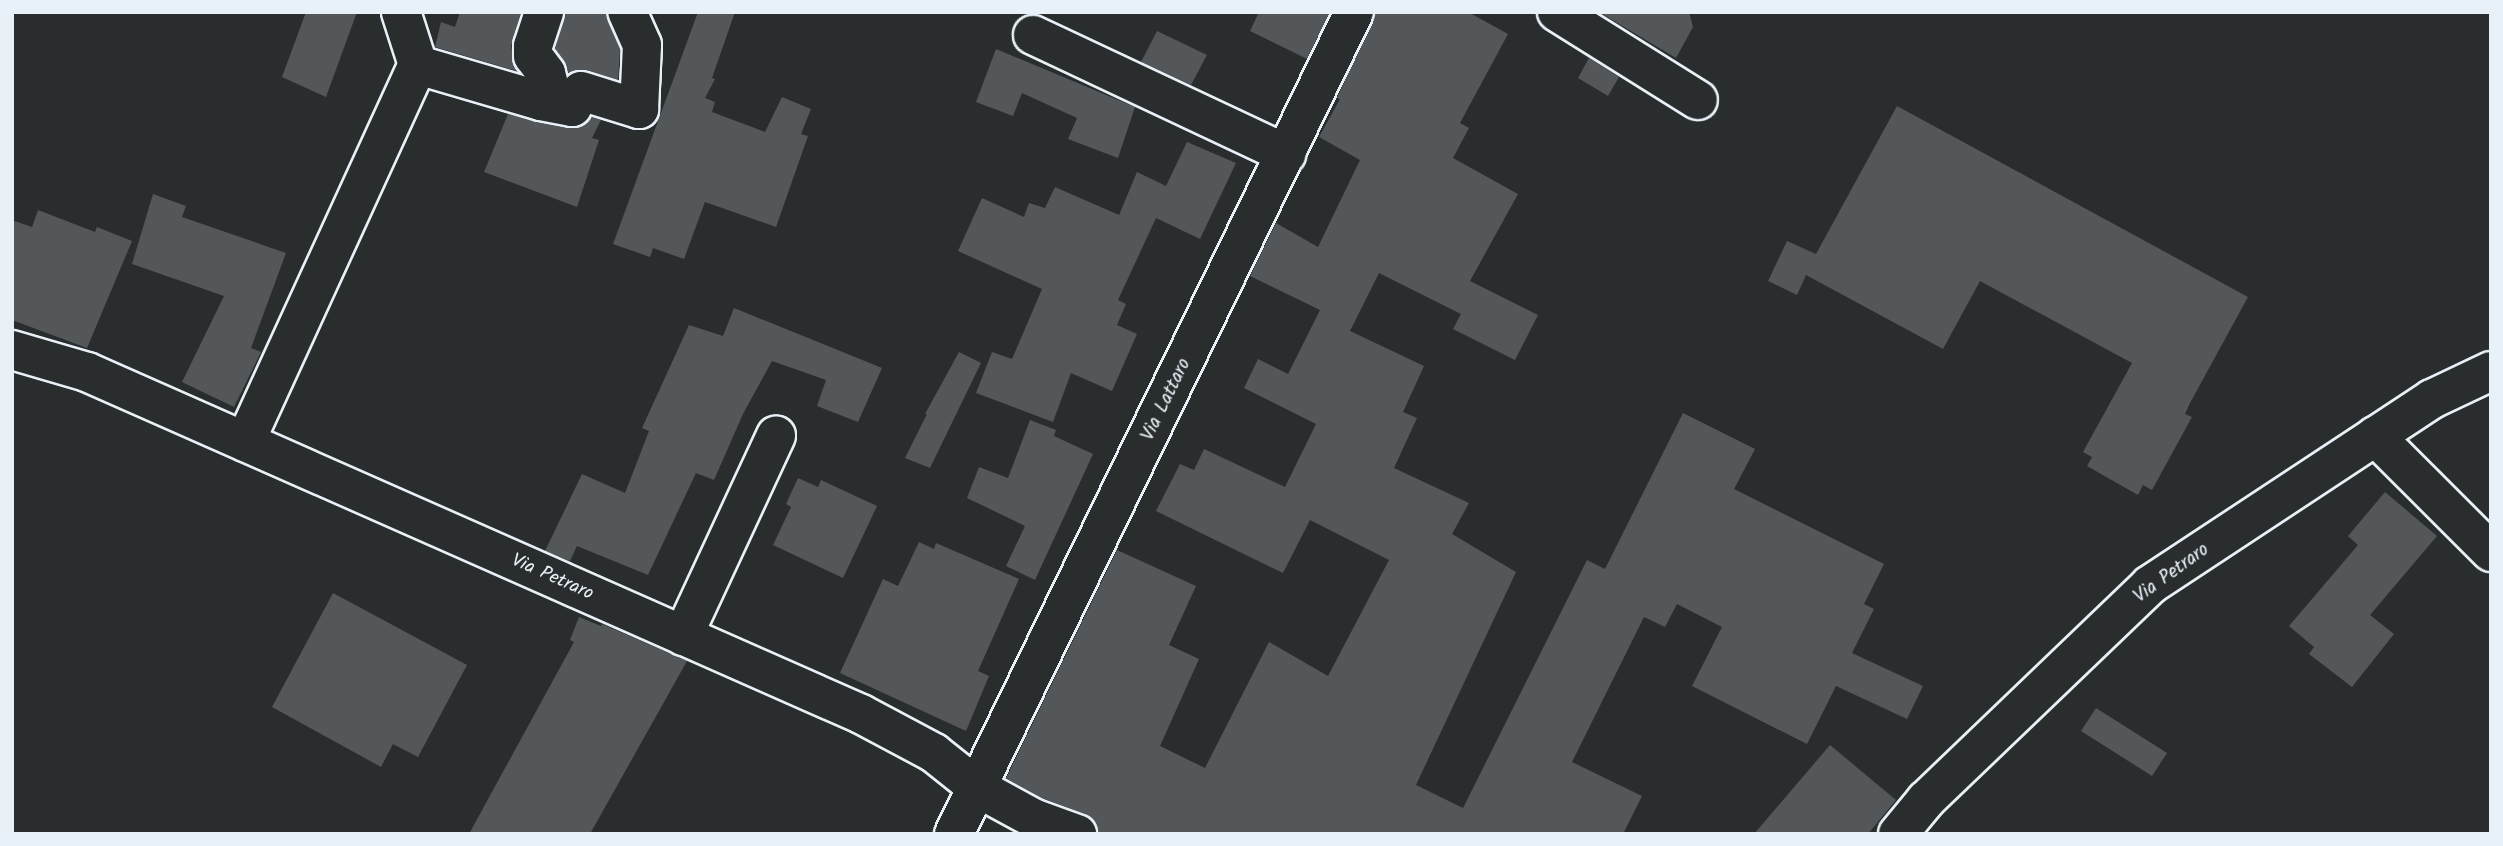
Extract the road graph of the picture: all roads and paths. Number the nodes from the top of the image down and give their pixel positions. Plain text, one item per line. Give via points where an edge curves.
1 (401, 12) edge
2 (544, 12) edge
3 (626, 12) edge
4 (1354, 12) edge
5 (1557, 12) edge
6 (1032, 35) dead end
7 (418, 65) junction
8 (1698, 100) dead end
9 (541, 101) junction
10 (1286, 155) junction
11 (12, 350) edge
12 (2491, 371) edge
13 (776, 436) dead end
14 (2375, 436) junction
15 (245, 442) junction
16 (2491, 552) edge
17 (683, 636) junction
18 (978, 788) junction
19 (954, 834) edge
20 (1077, 834) edge
21 (1898, 834) edge

1 - 7 street
2 - 9 street via 533,46 533,57 548,81
3 - 9 street via 642,45 639,110 581,91 572,107
4 - 10 street, Via Lattaro
5 - 8 street
6 - 10 street
7 - 9 street
7 - 15 street
10 - 18 street, Via Lattaro
11 - 15 street, Via Petraro via 87,372
12 - 14 street, Via Petraro via 2431,399
13 - 17 street
14 - 16 street
14 - 21 street, Via Petraro via 2150,585 1926,800
15 - 17 street, Via Petraro
17 - 18 street, Via Petraro via 861,714 934,752
18 - 19 street, Via Lattaro
18 - 20 street, Via Petraro via 1033,818

